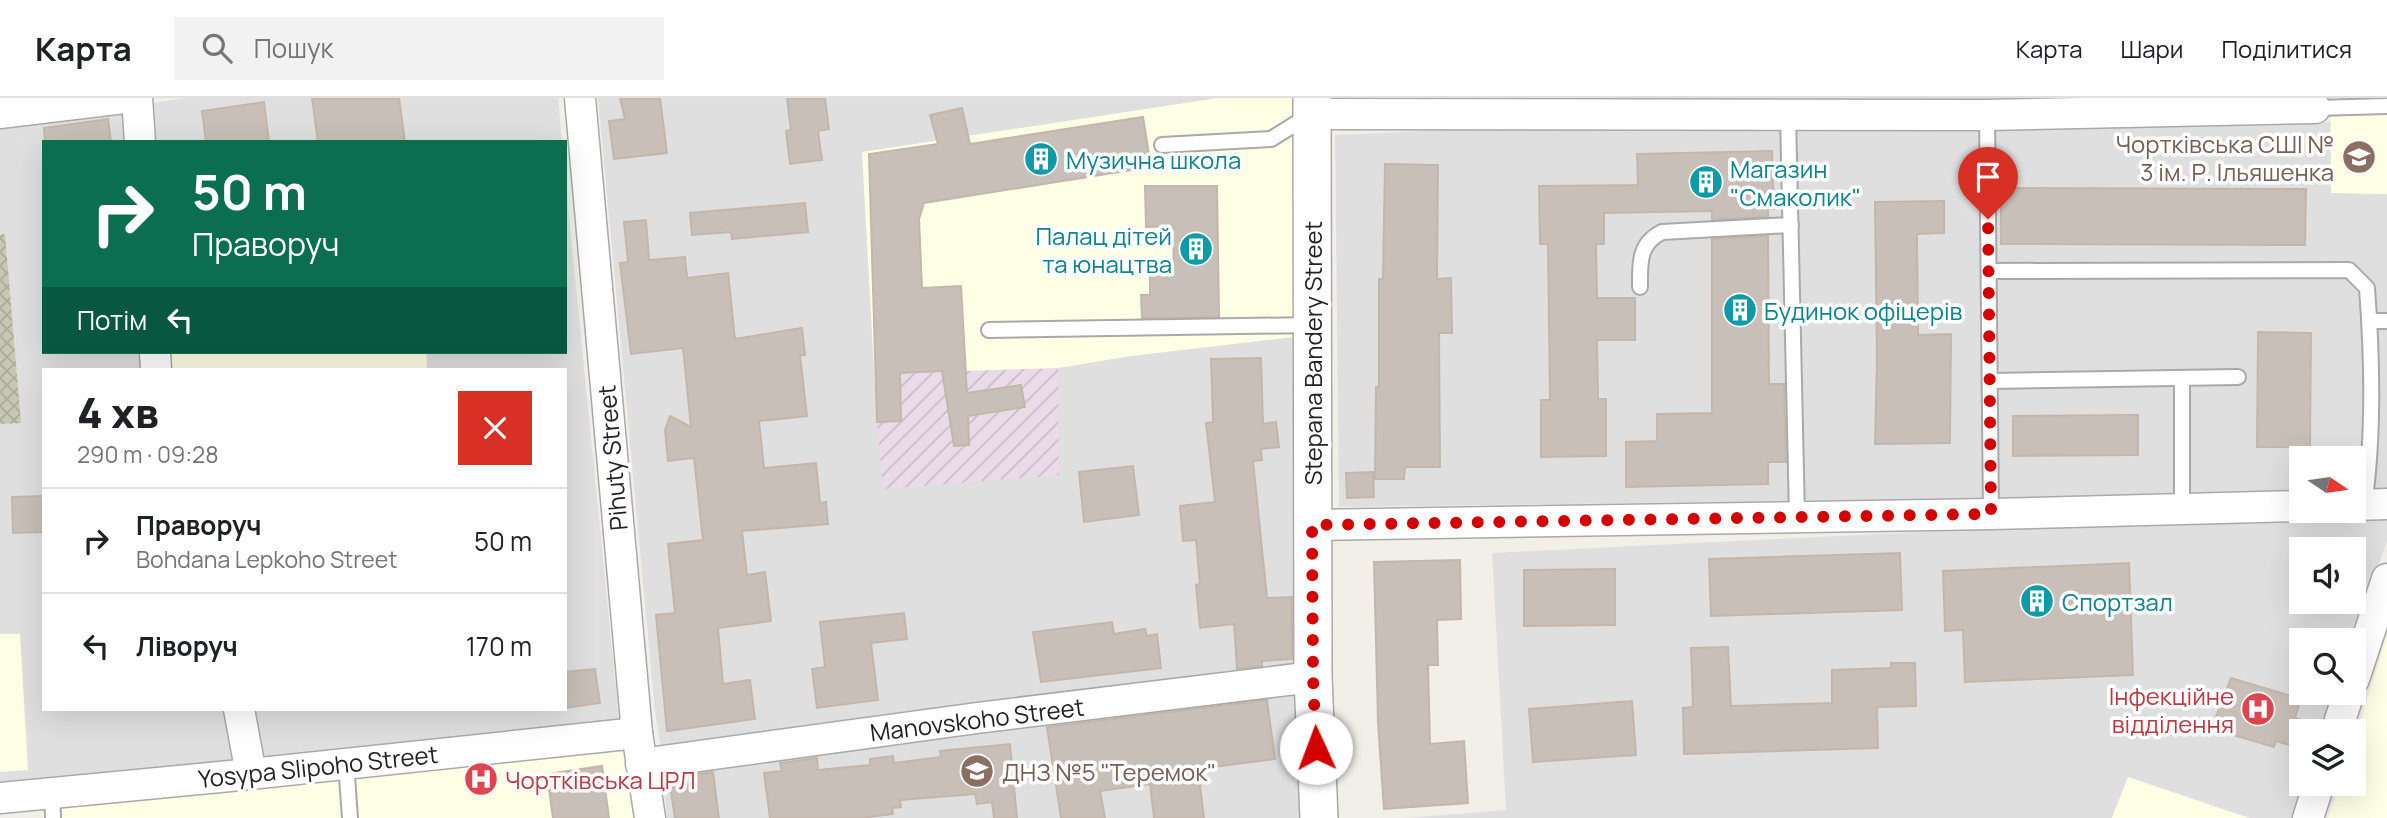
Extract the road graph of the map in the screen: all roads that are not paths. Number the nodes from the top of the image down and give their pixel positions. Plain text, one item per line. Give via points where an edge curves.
1 (124, 98) edge
2 (137, 98) edge
3 (580, 98) edge
4 (2353, 102) edge
5 (2311, 104) edge
6 (1312, 106) edge
7 (1458, 106) edge
8 (2387, 106) edge
9 (0, 113) edge
10 (1788, 115) junction
11 (1987, 115) junction
12 (140, 140) edge
13 (1162, 145) dead end
14 (1791, 225) junction
15 (1989, 271) junction
16 (1640, 287) dead end
17 (2370, 321) junction
18 (2387, 321) edge
19 (1312, 325) junction
20 (989, 330) dead end
21 (2238, 377) dead end
22 (2182, 378) junction
23 (1990, 381) junction
24 (2368, 505) edge
25 (2289, 506) edge
26 (2182, 509) junction
27 (1991, 514) junction
28 (1797, 517) junction
29 (1312, 525) junction
30 (2387, 579) edge
31 (2366, 643) edge
32 (1313, 677) junction
33 (239, 711) edge
34 (637, 733) junction
35 (346, 763) junction
36 (641, 764) junction
37 (251, 774) junction
38 (2315, 796) edge
39 (0, 798) edge
40 (52, 805) edge
41 (350, 818) edge
42 (650, 818) edge
43 (1319, 818) edge
44 (2308, 818) edge

1 - 9 street
2 - 12 street
3 - 34 street, Pihuty Street
4 - 5 lane
4 - 8 lane
5 - 11 street
6 - 7 street
6 - 13 lane via 1271,139
6 - 19 street, Stepana Bandery Street
7 - 10 street
10 - 11 street
10 - 14 lane
11 - 15 lane
14 - 16 lane via 1661,232 1643,248
14 - 28 lane
15 - 17 lane via 2349,270 2367,288
15 - 23 lane
17 - 18 lane
17 - 24 lane
19 - 20 lane
19 - 29 street, Stepana Bandery Street
21 - 22 lane
22 - 23 lane
22 - 26 lane
23 - 27 lane
25 - 26 street
26 - 27 street
27 - 28 street
28 - 29 street
29 - 32 street, Stepana Bandery Street
30 - 31 street
32 - 36 street, Manovskoho Street
32 - 43 street, Stepana Bandery Street
33 - 37 street
34 - 35 street, Yosypa Slipoho Street
34 - 36 street, Pihuty Street
35 - 37 street, Yosypa Slipoho Street
35 - 41 lane
36 - 42 street, Pihuty Street
37 - 40 street, Yosypa Slipoho Street
38 - 44 street
39 - 40 street, Yosypa Slipoho Street

